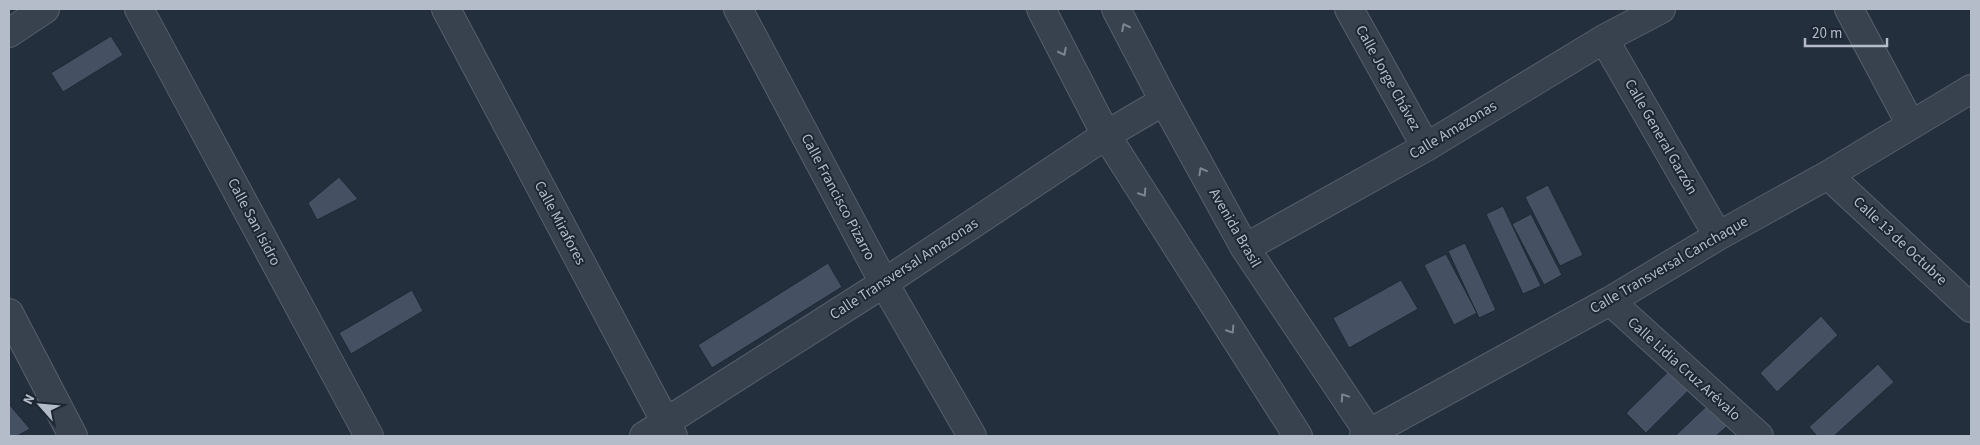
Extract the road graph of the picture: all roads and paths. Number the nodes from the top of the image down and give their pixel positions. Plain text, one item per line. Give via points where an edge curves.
1 (45, 9) edge
2 (139, 9) edge
3 (446, 9) edge
4 (738, 9) edge
5 (1041, 9) edge
6 (1116, 9) edge
7 (1350, 9) edge
8 (1849, 9) edge
9 (1651, 11) edge
10 (9, 33) edge
11 (1604, 39) junction
12 (1971, 89) edge
13 (1164, 101) junction
14 (1911, 125) junction
15 (1106, 136) junction
16 (1426, 147) junction
17 (1828, 175) junction
18 (1718, 236) junction
19 (1245, 248) junction
20 (884, 283) junction
21 (1610, 301) junction
22 (1971, 308) edge
23 (9, 314) edge
24 (661, 431) edge
25 (1369, 435) edge
26 (73, 436) edge
27 (369, 436) edge
28 (972, 436) edge
29 (1298, 436) edge
30 (1759, 436) edge

1 - 10 street
2 - 27 street, Calle San Isidro
3 - 24 street, Calle Mirafores
4 - 20 street, Calle Francisco Pizarro
5 -> 15 street
13 -> 6 street, Avenida Brasil
7 - 16 street, Calle Jorge Chávez
8 - 14 street
9 - 11 street, Calle Amazonas
11 - 16 street, Calle Amazonas
11 - 18 street, Calle General Garzón
12 - 14 street, Calle Transversal Canchaque
13 - 15 street, Calle Transversal Amazonas
19 -> 13 street, Avenida Brasil
14 - 17 street, Calle Transversal Canchaque
15 - 20 street, Calle Transversal Amazonas
15 -> 29 street
16 - 19 street, Calle Amazonas
17 - 18 street, Calle Transversal Canchaque
17 - 22 street, Calle 13 de Octubre
18 - 21 street, Calle Transversal Canchaque
25 -> 19 street, Avenida Brasil
20 - 24 street, Calle Transversal Amazonas
20 - 28 street, Calle Francisco Pizarro
21 - 25 street, Calle Transversal Canchaque
21 - 30 street, Calle Lidia Cruz Arévalo
23 - 26 street

